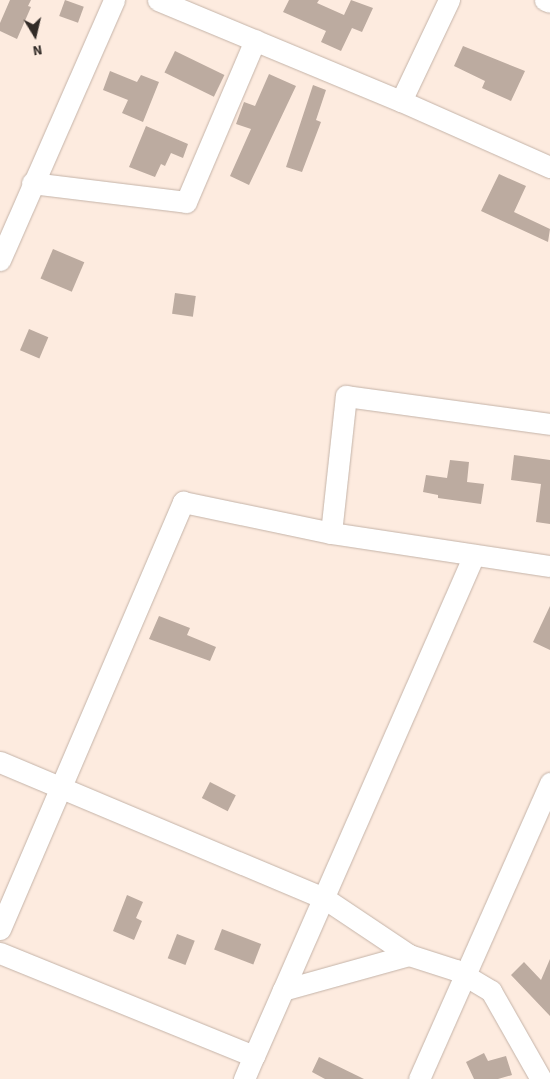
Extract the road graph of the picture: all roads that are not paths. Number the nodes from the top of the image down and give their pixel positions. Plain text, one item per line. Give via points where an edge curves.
1 (114, 0) edge
2 (158, 0) edge
3 (448, 0) edge
4 (545, 0) edge
5 (550, 2) edge
6 (255, 40) junction
7 (401, 101) junction
8 (550, 167) edge
9 (32, 183) junction
10 (0, 260) edge
11 (550, 424) edge
12 (330, 532) junction
13 (474, 555) junction
14 (550, 566) edge
15 (0, 762) edge
16 (550, 783) edge
17 (62, 788) junction
18 (324, 898) junction
19 (0, 929) edge
20 (0, 953) edge
21 (409, 955) junction
22 (464, 976) junction
23 (283, 990) junction
24 (254, 1056) junction
25 (244, 1079) edge
26 (419, 1079) edge
27 (541, 1079) edge

1 - 9 street
2 - 6 street
3 - 7 street
4 - 5 street
6 - 7 street
6 - 9 street via 186,202
7 - 8 street
9 - 10 street
11 - 12 street via 346,396
12 - 13 street
12 - 17 street via 183,502
13 - 14 street
13 - 18 street
15 - 17 street
16 - 22 street
17 - 18 street
17 - 19 street
18 - 21 street
18 - 23 street
20 - 24 street
21 - 22 street via 456,970
21 - 23 street
22 - 26 street
22 - 27 street via 491,991
23 - 24 street
24 - 25 street

